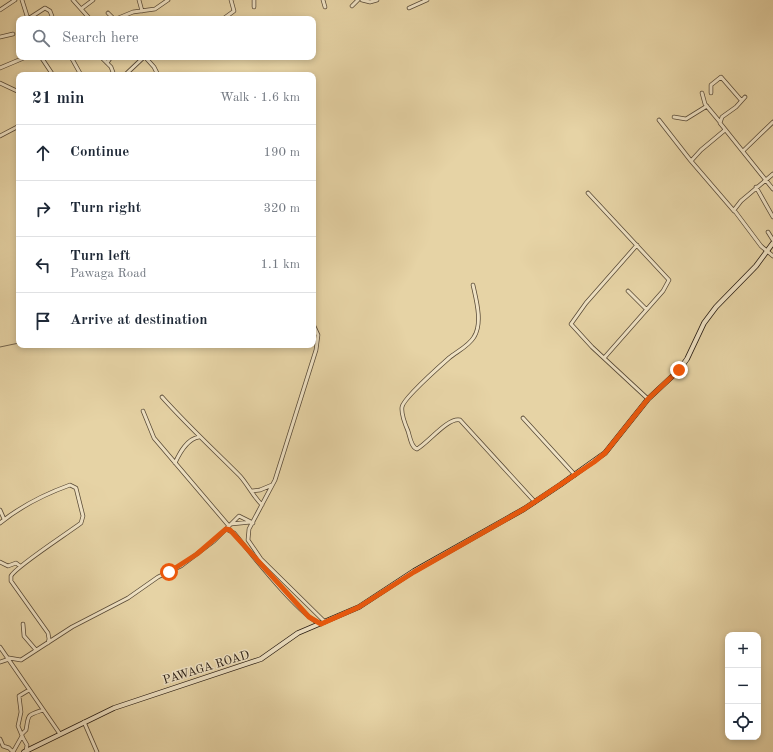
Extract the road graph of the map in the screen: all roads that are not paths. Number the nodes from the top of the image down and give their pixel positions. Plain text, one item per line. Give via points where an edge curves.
1 (15, 0) edge
2 (22, 0) edge
3 (73, 0) edge
4 (94, 0) edge
5 (139, 0) edge
6 (231, 0) edge
7 (254, 0) edge
8 (323, 0) edge
9 (358, 0) edge
10 (362, 0) edge
11 (377, 0) edge
12 (425, 0) edge
13 (166, 1) edge
14 (352, 6) dead end
15 (254, 7) dead end
16 (325, 7) dead end
17 (409, 8) dead end
18 (0, 9) edge
19 (81, 9) junction
20 (142, 11) junction
21 (108, 13) dead end
22 (27, 16) edge
23 (33, 16) edge
24 (52, 16) edge
25 (87, 16) edge
26 (112, 16) edge
27 (122, 16) edge
28 (227, 16) edge
29 (12, 34) dead end
30 (0, 37) edge
31 (19, 60) edge
32 (43, 60) edge
33 (73, 60) edge
34 (104, 60) edge
35 (109, 60) edge
36 (141, 60) edge
37 (147, 60) edge
38 (107, 63) junction
39 (0, 68) edge
40 (51, 72) edge
41 (79, 72) edge
42 (112, 72) edge
43 (129, 72) edge
44 (156, 72) edge
45 (0, 83) edge
46 (16, 91) edge
47 (702, 93) dead end
48 (711, 93) dead end
49 (745, 97) dead end
50 (742, 100) junction
51 (706, 106) junction
52 (674, 117) dead end
53 (659, 120) dead end
54 (720, 122) junction
55 (773, 122) edge
56 (16, 128) edge
57 (725, 130) junction
58 (0, 136) edge
59 (742, 151) junction
60 (691, 161) junction
61 (773, 174) edge
62 (766, 179) junction
63 (756, 187) junction
64 (773, 189) edge
65 (588, 193) dead end
66 (734, 211) junction
67 (773, 217) edge
68 (768, 232) dead end
69 (773, 242) edge
70 (637, 245) junction
71 (767, 250) junction
72 (773, 256) edge
73 (473, 285) dead end
74 (628, 291) dead end
75 (646, 309) junction
76 (316, 331) edge
77 (604, 358) junction
78 (162, 397) dead end
79 (648, 399) junction
80 (143, 411) dead end
81 (523, 418) dead end
82 (199, 436) junction
83 (175, 463) junction
84 (575, 475) junction
85 (273, 485) junction
86 (252, 491) junction
87 (535, 502) junction
88 (262, 505) junction
89 (0, 510) edge
90 (4, 520) junction
91 (252, 522) junction
92 (0, 523) edge
93 (230, 525) junction
94 (226, 529) junction
95 (0, 562) edge
96 (20, 566) junction
97 (323, 623) junction
98 (23, 624) dead end
99 (48, 643) junction
100 (0, 647) edge
101 (36, 650) junction
102 (9, 659) junction
103 (20, 660) junction
104 (0, 662) edge
105 (14, 669) junction
106 (29, 690) junction
107 (43, 710) junction
108 (84, 722) junction
109 (60, 734) junction
110 (22, 735) junction
111 (0, 739) edge
112 (28, 751) edge
113 (13, 752) edge
114 (97, 752) edge

1 - 18 street
2 - 22 street
3 - 19 street
4 - 19 street
5 - 20 street
6 - 28 street via 234,11
7 - 15 street
8 - 16 street
9 - 14 street
10 - 11 street
12 - 17 street
13 - 20 street via 155,9
19 - 25 street
20 - 27 street
21 - 26 street
23 - 24 street via 45,8
29 - 30 street
31 - 39 street
32 - 40 street
33 - 41 street
34 - 38 street
35 - 38 street
36 - 43 street
37 - 44 street
38 - 42 street
45 - 46 street
47 - 51 street
48 - 50 street via 712,84 721,77
49 - 50 street
50 - 54 street via 722,117
51 - 52 street via 686,119
51 - 54 street
53 - 60 street
54 - 57 street
55 - 59 street
56 - 58 street
57 - 59 street
57 - 60 street
59 - 62 street
60 - 66 street
61 - 62 street
62 - 63 street
62 - 64 street
63 - 66 street
63 - 67 street
65 - 70 street
66 - 71 street
68 - 69 street
69 - 71 main road, PAWAGA ROAD
70 - 75 street via 669,280 663,291
70 - 77 street via 571,322 572,327
71 - 72 street
71 - 79 main road, PAWAGA ROAD via 756,266 712,312 679,370
73 - 87 street via 478,314 476,334 403,403 407,429 417,449 448,424 456,419 460,420
74 - 75 street
75 - 77 street
76 - 85 street via 316,350
77 - 79 street
78 - 82 street
79 - 84 main road, PAWAGA ROAD via 605,453
80 - 83 street via 154,438
81 - 84 street
82 - 83 street via 186,444
82 - 86 street
83 - 93 street
84 - 87 main road, PAWAGA ROAD
85 - 86 street
85 - 88 street
86 - 88 street
87 - 97 main road, PAWAGA ROAD via 359,607
88 - 91 street
89 - 90 street
90 - 92 street
90 - 96 street via 47,494 70,485 76,488 83,516 81,523
91 - 93 street
91 - 93 street via 239,516
91 - 97 street via 247,537 251,546
93 - 94 street
94 - 97 street via 234,533 316,623
94 - 99 street via 181,566 158,577 128,598 72,627
95 - 96 street via 8,566 16,563
96 - 99 street via 12,574 11,581 48,633
97 - 108 main road, PAWAGA ROAD via 298,634 256,662 137,700
98 - 101 street via 24,636
99 - 101 street
100 - 102 street
101 - 103 street
102 - 103 street
102 - 104 street
102 - 105 street
103 - 105 street
105 - 106 street
106 - 107 street
106 - 110 street via 19,696 21,712 18,726
107 - 109 street
107 - 110 street via 28,717 26,730
108 - 109 main road, PAWAGA ROAD
108 - 114 street
109 - 112 main road, PAWAGA ROAD
110 - 112 street via 28,745
110 - 113 street
111 - 113 street via 3,746

